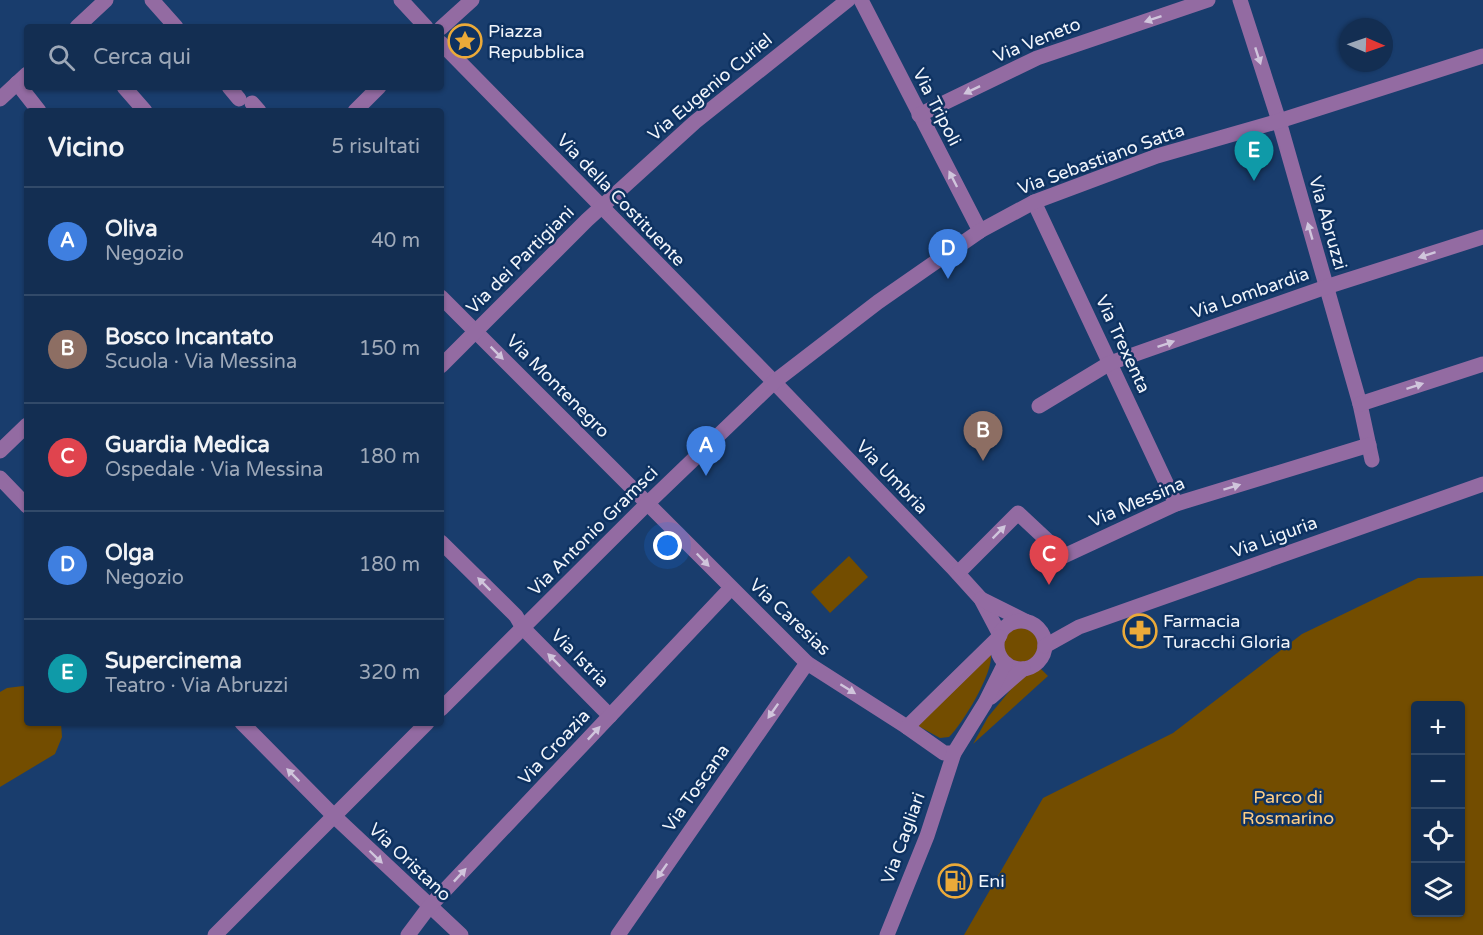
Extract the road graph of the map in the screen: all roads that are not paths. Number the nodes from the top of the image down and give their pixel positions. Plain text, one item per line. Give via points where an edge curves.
1 (106, 0) edge
2 (152, 0) edge
3 (401, 0) edge
4 (472, 0) edge
5 (848, 0) edge
6 (861, 0) edge
7 (1208, 0) edge
8 (1240, 0) edge
9 (80, 24) edge
10 (173, 24) edge
11 (423, 24) edge
12 (444, 25) edge
13 (444, 46) edge
14 (1483, 56) edge
15 (22, 79) edge
16 (28, 90) edge
17 (127, 90) edge
18 (374, 92) edge
19 (0, 99) edge
20 (37, 108) edge
21 (143, 108) edge
22 (358, 108) edge
23 (919, 115) junction
24 (1279, 121) junction
25 (1034, 202) junction
26 (602, 208) junction
27 (980, 231) junction
28 (1483, 237) edge
29 (1326, 287) junction
30 (444, 300) edge
31 (476, 332) junction
32 (444, 363) edge
33 (1110, 363) junction
34 (1483, 364) edge
35 (774, 382) junction
36 (1360, 404) junction
37 (1039, 406) dead end
38 (24, 428) edge
39 (0, 451) edge
40 (1370, 452) joint
41 (0, 478) edge
42 (1483, 484) edge
43 (24, 503) edge
44 (648, 503) junction
45 (1176, 504) junction
46 (444, 545) edge
47 (957, 573) junction
48 (731, 588) junction
49 (981, 599) junction
50 (1024, 621) junction
51 (1078, 627) junction
52 (523, 628) junction
53 (1039, 630) junction
54 (999, 636) junction
55 (1045, 646) junction
56 (807, 663) junction
57 (1005, 663) junction
58 (1023, 669) junction
59 (985, 703) junction
60 (444, 706) edge
61 (610, 716) junction
62 (245, 726) edge
63 (424, 726) edge
64 (907, 727) junction
65 (954, 753) junction
66 (334, 816) junction
67 (429, 907) junction
68 (215, 935) edge
69 (408, 935) edge
70 (461, 935) edge
71 (618, 935) edge
72 (887, 935) edge

1 - 9 street
2 - 10 street
3 - 11 street
4 - 12 street
5 - 26 street, Via Eugenio Curiel via 695,122
6 - 23 street, Via Tripoli
7 -> 23 street, Via Veneto via 1037,57
8 -> 24 street, Via Abruzzi
13 - 26 street, Via della Costituente
14 - 24 street, Via Sebastiano Satta
15 - 19 street
16 - 20 street
17 - 21 street
18 - 22 street
27 -> 23 street, Via Tripoli
24 - 25 street, Via Sebastiano Satta via 1157,156
29 -> 24 street, Via Abruzzi
25 - 27 street, Via Sebastiano Satta
25 - 33 street, Via Trexenta
26 - 31 street, Via dei Partigiani
26 - 35 street, Via della Costituente
27 - 35 street, Via Sebastiano Satta via 878,302
28 -> 29 street, Via Lombardia
33 -> 29 street, Via Lombardia
29 - 36 street, Via Abruzzi
30 - 31 street, Via Montenegro
31 - 32 street, Via dei Partigiani
31 -> 44 street, Via Montenegro
33 - 37 street, Via Lombardia
33 - 45 street, Via Trexenta
36 -> 34 street
35 - 44 street, Via Antonio Gramsci
35 - 47 street, Via Umbria
36 - 40 street, Via Abruzzi
38 - 39 street
45 -> 40 street, Via Messina
41 - 43 street
42 - 51 street, Via Liguria
44 -> 48 street, Via Caresias
44 - 52 street, Via Antonio Gramsci
47 -> 45 street, Via Messina via 1018,513 1064,556
52 -> 46 street, Via Istria via 516,616
47 - 49 street, Via Umbria
48 - 56 street, Via Caresias
48 - 61 street, Via Croazia
49 - 50 street, Via Umbria
49 - 54 street, Via Umbria
50 - 53 street
50 - 54 street via 1011,623
51 - 53 street
51 - 55 street
52 - 60 street, Via Antonio Gramsci
61 -> 52 street, Via Istria
53 - 55 street
54 - 57 street via 998,648
54 - 64 street
55 - 58 street via 1039,661
56 -> 64 street, Via Caresias
56 -> 71 street, Via Toscana
57 - 58 street
57 - 59 street
58 - 59 street
59 - 65 street, Via Cagliari
67 -> 61 street, Via Croazia
66 -> 62 street, Via Oristano
63 - 66 street
64 - 65 street, Via Caresias via 944,753
65 - 72 street, Via Cagliari via 927,836
66 -> 67 street, Via Oristano
66 - 68 street
67 - 69 street, Via Croazia
67 - 70 street, Via Oristano

